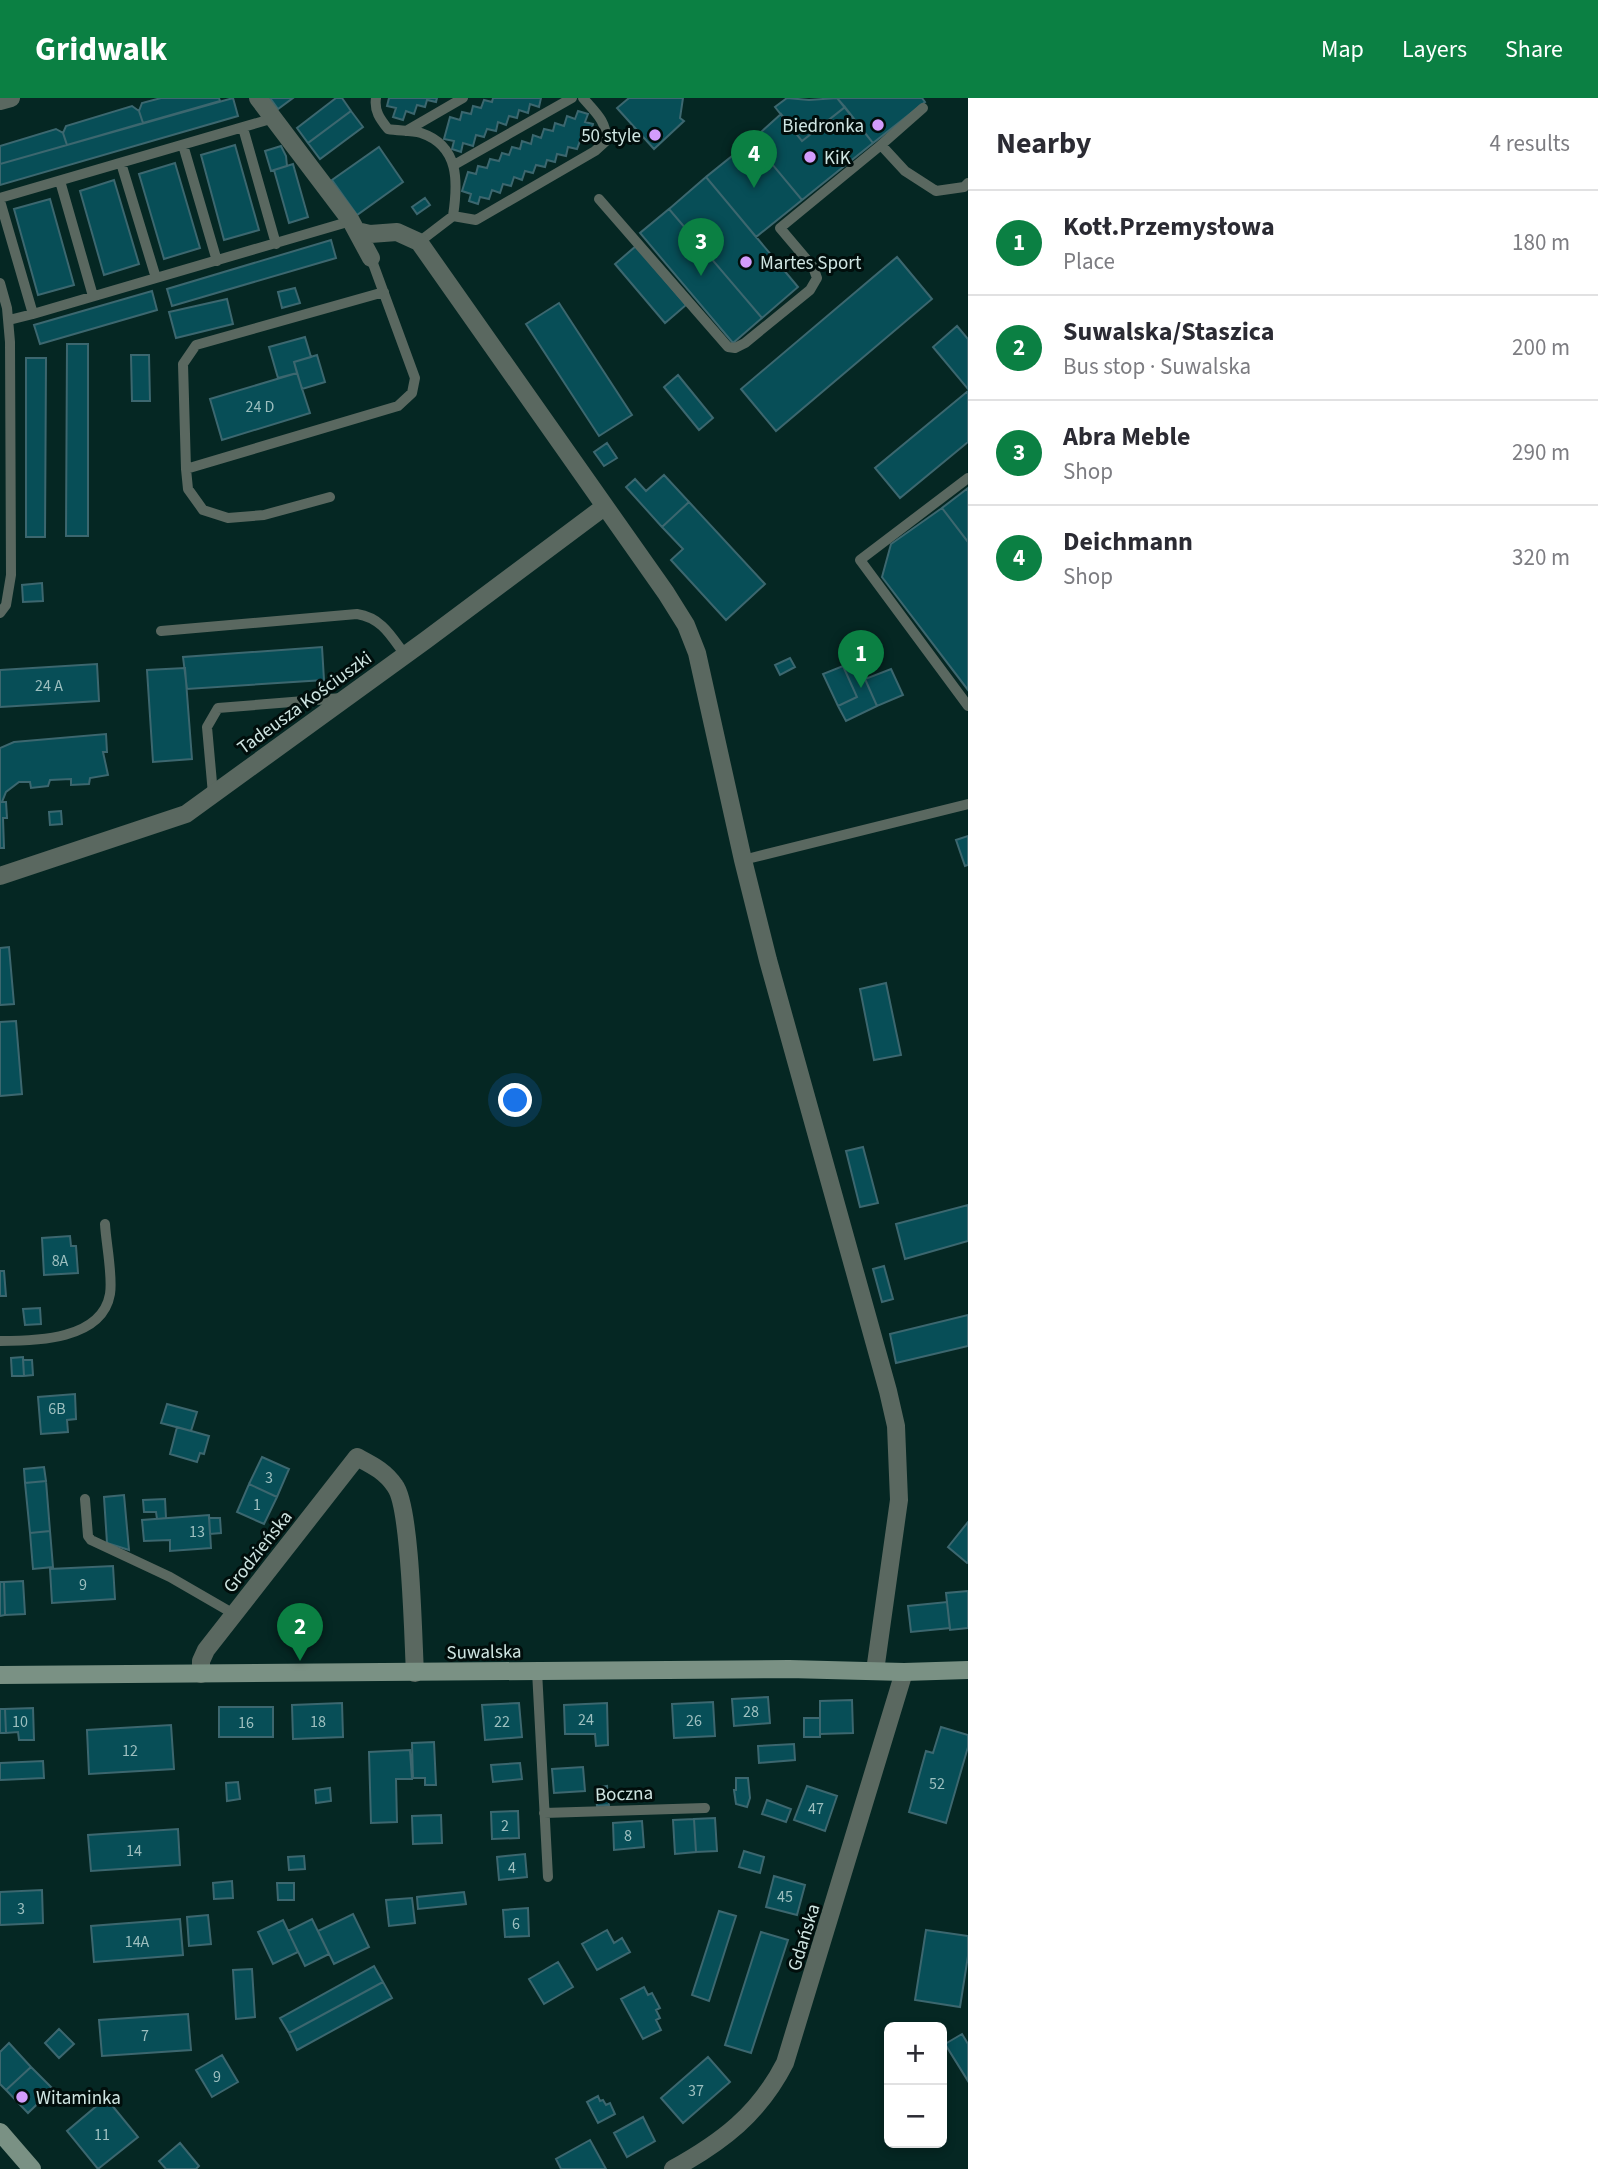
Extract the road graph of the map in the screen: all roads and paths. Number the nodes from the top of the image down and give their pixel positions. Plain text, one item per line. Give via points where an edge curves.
1 (11, 98) edge
2 (258, 98) edge
3 (376, 98) edge
4 (463, 98) edge
5 (572, 98) edge
6 (583, 98) edge
7 (0, 101) edge
8 (923, 108) dead end
9 (274, 118) junction
10 (243, 128) junction
11 (404, 132) junction
12 (183, 145) junction
13 (881, 145) junction
14 (121, 163) junction
15 (454, 165) junction
16 (60, 181) junction
17 (968, 183) edge
18 (0, 199) edge
19 (599, 199) dead end
20 (453, 216) junction
21 (354, 226) junction
22 (419, 242) junction
23 (276, 244) junction
24 (371, 258) joint
25 (217, 261) junction
26 (156, 278) junction
27 (0, 283) edge
28 (384, 292) junction
29 (93, 296) junction
30 (33, 314) junction
31 (9, 320) junction
32 (186, 469) junction
33 (968, 478) edge
34 (330, 497) dead end
35 (604, 507) junction
36 (0, 613) edge
37 (161, 631) dead end
38 (405, 655) junction
39 (346, 698) junction
40 (968, 706) edge
41 (213, 794) junction
42 (968, 804) edge
43 (743, 860) junction
44 (0, 877) edge
45 (105, 1224) dead end
46 (0, 1341) edge
47 (85, 1499) dead end
48 (234, 1614) junction
49 (968, 1670) edge
50 (537, 1671) junction
51 (875, 1671) junction
52 (904, 1672) junction
53 (415, 1673) junction
54 (201, 1674) junction
55 (0, 1675) edge
56 (705, 1808) dead end
57 (544, 1813) junction
58 (548, 1877) dead end
59 (0, 2132) edge
60 (32, 2169) edge
61 (673, 2169) edge

1 - 7 street
2 - 9 street
3 - 11 lane via 377,116 388,129
4 - 11 lane
5 - 15 lane
6 - 20 lane via 607,130 606,141 595,151 476,220
8 - 13 lane
9 - 10 lane
9 - 21 street
10 - 12 lane
10 - 23 lane
11 - 15 lane via 432,138
12 - 14 lane
12 - 25 lane
13 - 17 lane via 905,172 936,191
13 - 19 lane via 780,229 817,278 810,290 735,348 728,347
14 - 16 lane
14 - 26 lane
15 - 20 lane via 457,191
16 - 18 lane
16 - 29 lane
18 - 30 lane
20 - 22 lane
21 - 22 street via 370,234 397,232
21 - 23 lane
21 - 24 street
22 - 35 street
23 - 25 lane
24 - 28 lane
25 - 26 lane
26 - 29 lane
27 - 31 lane
28 - 32 lane via 196,345 183,364
28 - 32 lane via 415,378 412,393 398,406
29 - 30 lane
30 - 31 lane
31 - 36 lane via 11,575 6,605
32 - 34 lane via 188,489 203,510 229,518 264,515
33 - 40 lane via 860,560
35 - 38 street, Tadeusza Kościuszki
35 - 43 street via 686,625 697,653
37 - 38 lane via 357,614 378,621
38 - 39 street, Tadeusza Kościuszki
39 - 41 street, Tadeusza Kościuszki
39 - 41 lane via 218,708 206,727
41 - 44 street, Tadeusza Kościuszki via 186,814
42 - 43 lane
43 - 51 street via 896,1426 899,1500
45 - 46 lane via 110,1291 102,1313 61,1337
47 - 48 lane via 91,1541 170,1577
48 - 53 street, Grodzieńska via 356,1457 381,1470 397,1488 405,1517
48 - 54 street, Grodzieńska via 206,1650
49 - 52 street, Suwalska
50 - 51 street, Suwalska
50 - 53 street, Suwalska
50 - 57 lane
51 - 52 street, Suwalska
52 - 61 street, Gdańska via 785,2063 774,2086 728,2134
53 - 54 street, Suwalska
54 - 55 street, Suwalska
56 - 57 lane, Boczna
57 - 58 lane
59 - 60 street

